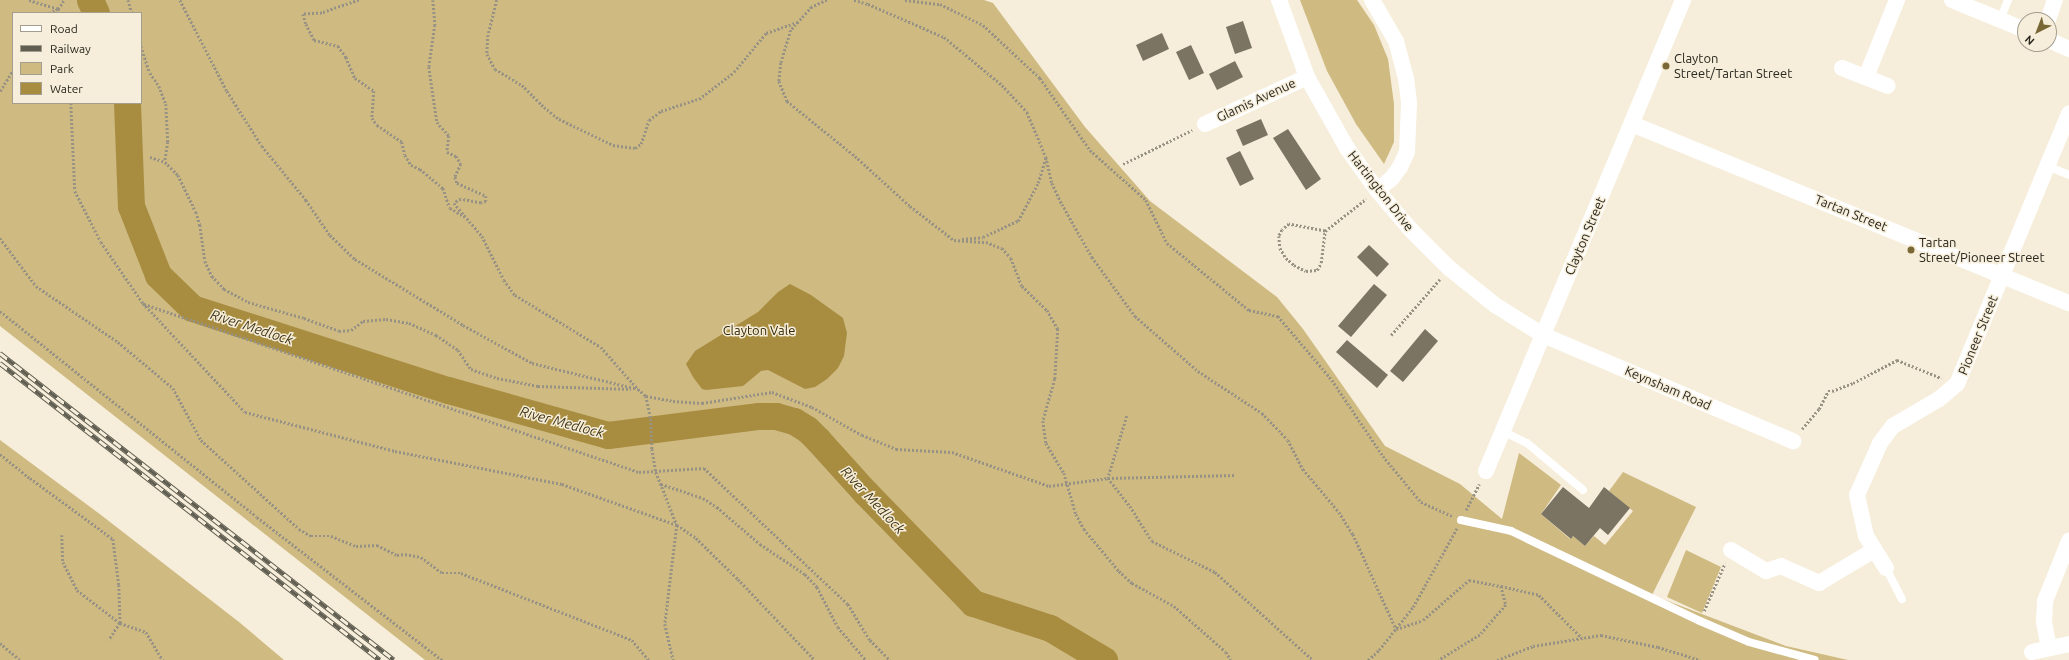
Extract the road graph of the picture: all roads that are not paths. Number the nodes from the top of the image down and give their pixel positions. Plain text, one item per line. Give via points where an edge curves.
1 (1279, 0) edge
2 (1372, 0) edge
3 (1683, 0) edge
4 (1896, 0) edge
5 (2008, 0) edge
6 (2055, 0) edge
7 (1959, 1) edge
8 (2051, 12) edge
9 (2000, 20) junction
10 (2017, 27) edge
11 (2057, 44) edge
12 (2069, 49) edge
13 (1842, 68) dead end
14 (1307, 77) junction
15 (1866, 77) junction
16 (1888, 86) dead end
17 (2069, 113) edge
18 (1205, 124) road end
19 (1632, 124) junction
20 (2047, 166) junction
21 (2069, 175) edge
22 (1377, 190) junction
23 (2002, 276) junction
24 (2069, 303) edge
25 (1544, 335) junction
26 (1502, 431) junction
27 (1793, 440) road end
28 (1486, 471) road end
29 (1583, 490) dead end
30 (1461, 520) road end
31 (2069, 541) edge
32 (1731, 550) road end
33 (1874, 550) junction
34 (1886, 568) joint
35 (1902, 599) dead end
36 (2069, 644) edge
37 (2049, 648) junction
38 (2032, 652) dead end
39 (1815, 660) edge

1 - 14 street, Hartington Drive
2 - 22 street via 1396,41 1406,78 1409,103 1408,152 1392,178
3 - 19 street, Clayton Street
4 - 15 street
5 - 9 lane
6 - 8 street
7 - 9 street
9 - 10 street
11 - 12 street
13 - 15 street
14 - 18 street, Glamis Avenue
14 - 22 street, Hartington Drive via 1347,148
15 - 16 street
17 - 20 street, Pioneer Street
19 - 23 street, Tartan Street
19 - 25 street, Clayton Street
20 - 21 lane
20 - 23 street, Pioneer Street
22 - 25 street, Hartington Drive via 1411,230 1449,268 1495,305
23 - 24 street, Tartan Street
23 - 33 street, Pioneer Street via 1957,384 1938,399 1893,426 1880,443 1857,495 1866,536
25 - 26 street, Clayton Street
25 - 27 street, Keynsham Road
26 - 28 street, Clayton Street
26 - 29 lane via 1526,443
30 - 39 lane via 1511,531 1749,642
31 - 37 street via 2045,601 2044,622
32 - 33 street via 1766,571 1781,566 1819,583
33 - 34 street, Pioneer Street
34 - 35 lane
36 - 37 street
37 - 38 street

